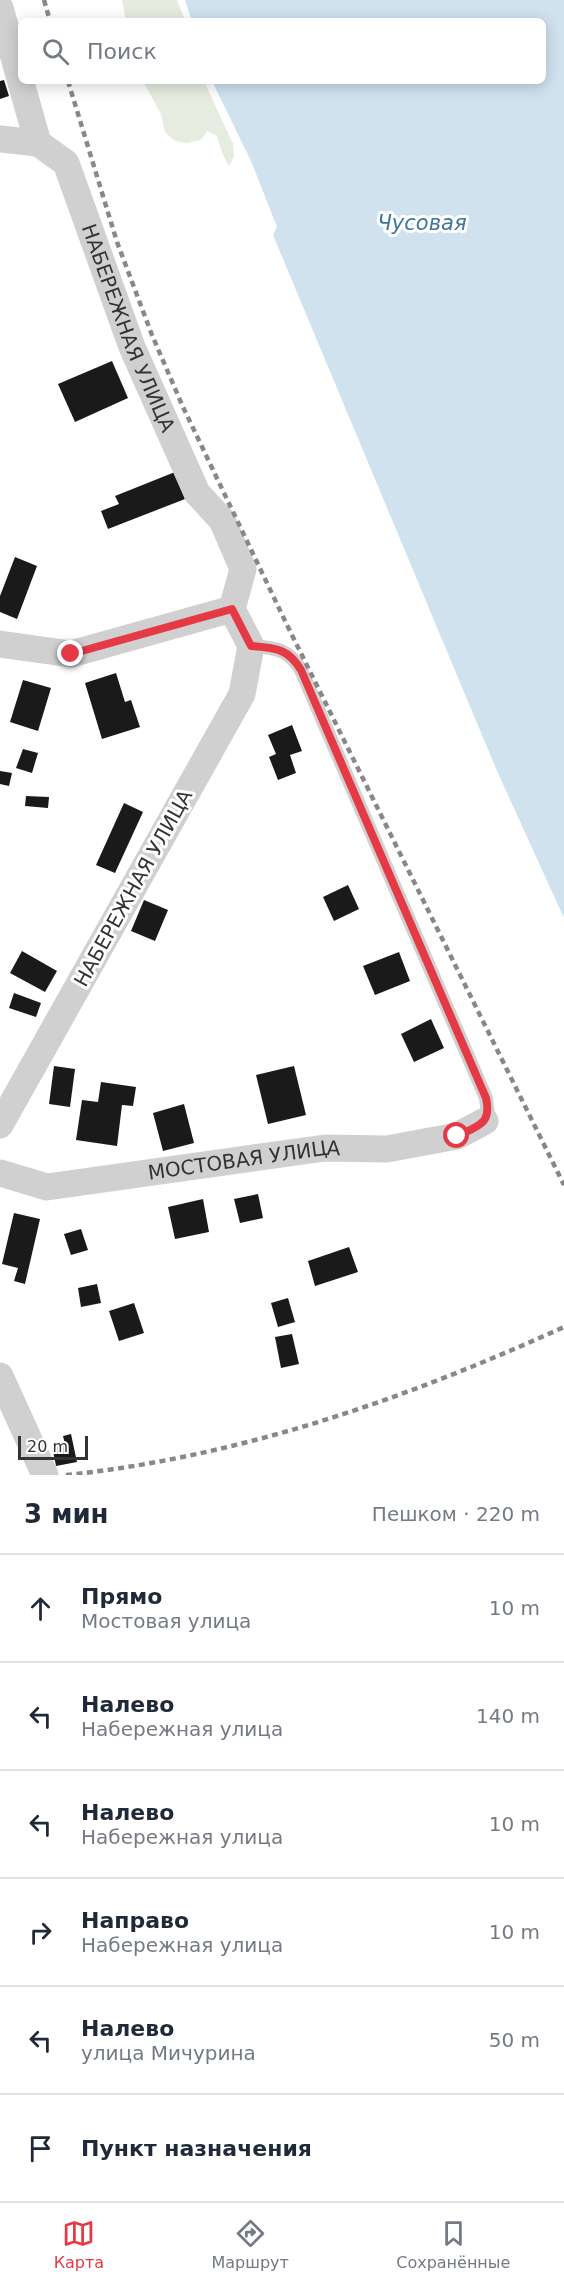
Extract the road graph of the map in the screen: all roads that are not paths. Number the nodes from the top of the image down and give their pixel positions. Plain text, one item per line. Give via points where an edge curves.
1 (0, 8) edge
2 (18, 72) edge
3 (21, 84) edge
4 (0, 139) edge
5 (38, 143) junction
6 (232, 609) junction
7 (0, 644) edge
8 (251, 646) junction
9 (485, 1121) joint
10 (0, 1125) edge
11 (0, 1173) edge
12 (0, 1376) edge
13 (45, 1475) edge

1 - 2 street
3 - 5 street
4 - 5 street
5 - 6 street, НАБЕРЕЖНАЯ УЛИЦА via 66,162 132,347 197,493 222,520 243,569
6 - 7 street via 71,654
6 - 8 street
8 - 9 lane via 278,649 294,659 301,670 486,1098
8 - 10 street, НАБЕРЕЖНАЯ УЛИЦА via 242,694
9 - 11 street, МОСТОВАЯ УЛИЦА via 457,1136 387,1149 325,1148 47,1188
12 - 13 street

